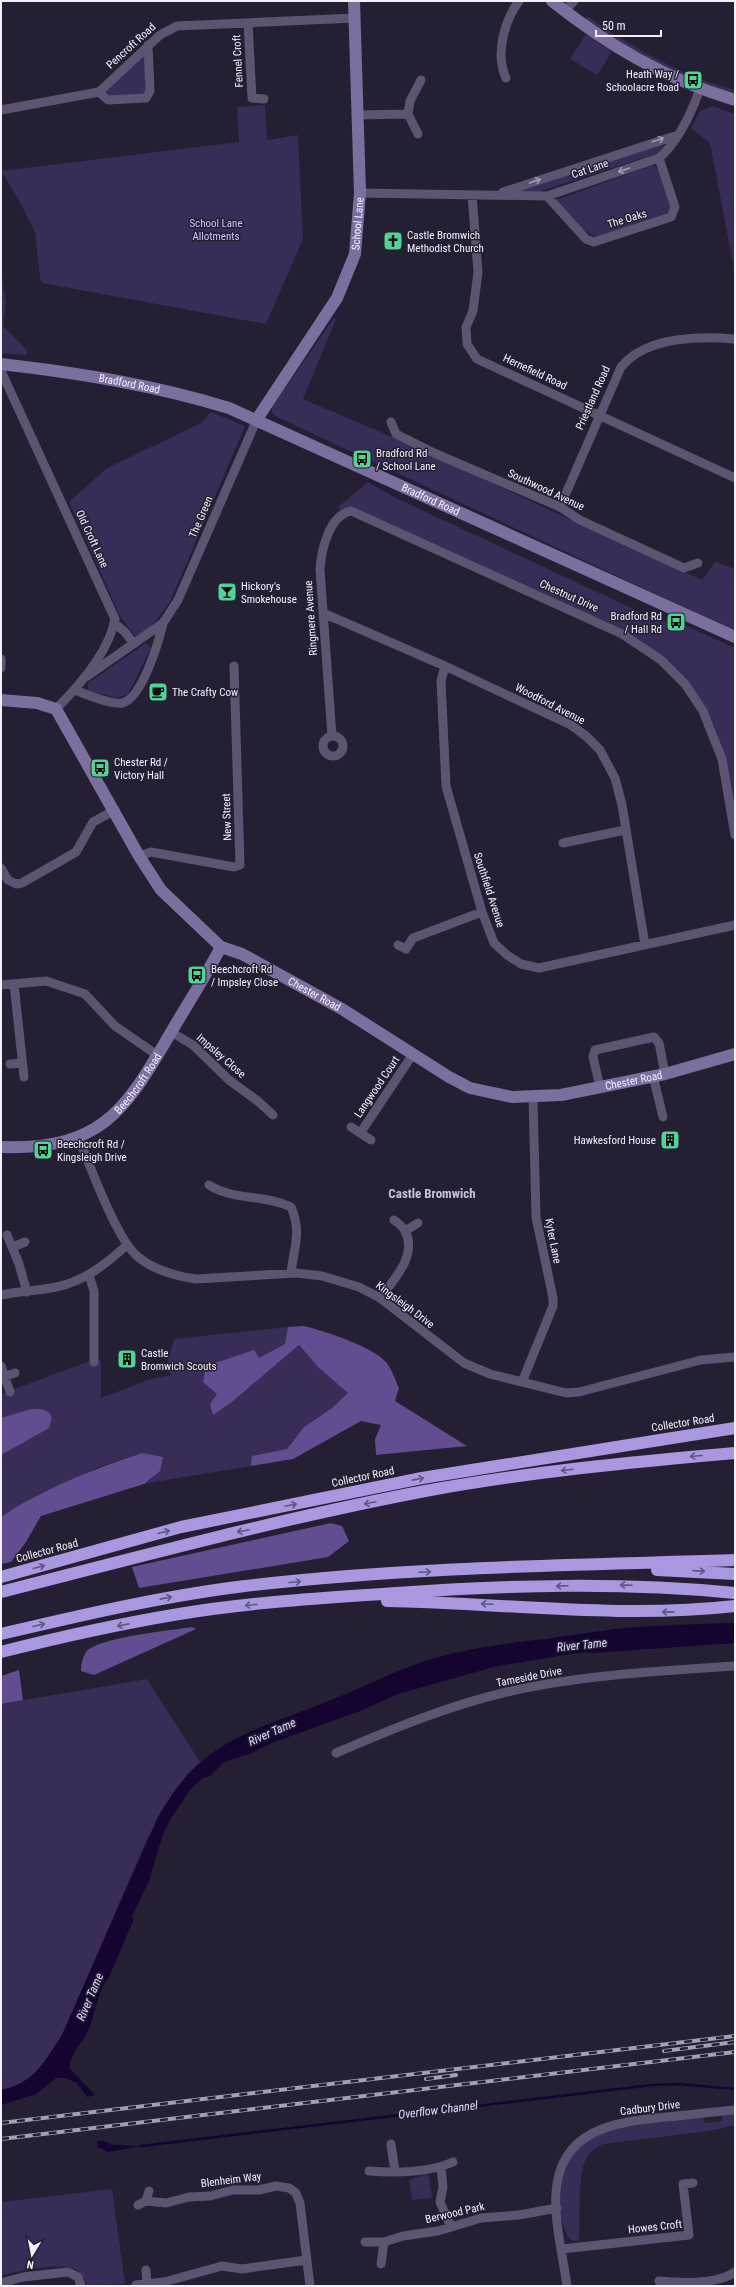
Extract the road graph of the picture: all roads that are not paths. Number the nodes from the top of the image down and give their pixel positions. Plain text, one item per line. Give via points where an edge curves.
1 (354, 1) edge
2 (519, 1) edge
3 (552, 1) edge
4 (574, 1) edge
5 (565, 11) junction
6 (355, 18) junction
7 (248, 23) junction
8 (148, 45) junction
9 (506, 78) dead end
10 (421, 80) dead end
11 (700, 89) junction
12 (98, 92) junction
13 (264, 99) dead end
14 (735, 100) edge
15 (1, 110) edge
16 (359, 114) junction
17 (408, 114) junction
18 (418, 134) dead end
19 (678, 135) junction
20 (659, 158) junction
21 (360, 193) junction
22 (498, 194) junction
23 (472, 195) junction
24 (547, 196) junction
25 (734, 339) dead end
26 (1, 364) edge
27 (1, 371) edge
28 (599, 416) junction
29 (257, 419) junction
30 (391, 422) dead end
31 (735, 478) edge
32 (560, 507) junction
33 (351, 511) joint
34 (698, 563) dead end
35 (323, 613) junction
36 (114, 623) junction
37 (163, 623) junction
38 (735, 637) edge
39 (134, 644) junction
40 (1, 659) edge
41 (234, 666) dead end
42 (445, 666) junction
43 (1, 668) edge
44 (85, 678) junction
45 (75, 690) junction
46 (1, 700) edge
47 (56, 709) junction
48 (332, 736) dead end
49 (115, 810) junction
50 (625, 830) junction
51 (735, 835) edge
52 (562, 843) dead end
53 (139, 856) junction
54 (1, 868) edge
55 (482, 912) junction
56 (735, 925) edge
57 (398, 945) dead end
58 (645, 945) junction
59 (221, 947) junction
60 (1, 984) edge
61 (14, 984) junction
62 (171, 1032) junction
63 (413, 1054) junction
64 (735, 1054) edge
65 (158, 1055) junction
66 (22, 1063) junction
67 (10, 1064) dead end
68 (659, 1075) junction
69 (24, 1077) dead end
70 (600, 1087) junction
71 (533, 1098) junction
72 (273, 1115) dead end
73 (663, 1117) dead end
74 (352, 1126) dead end
75 (361, 1132) junction
76 (78, 1136) junction
77 (371, 1140) dead end
78 (1, 1147) edge
79 (209, 1185) dead end
80 (394, 1220) dead end
81 (418, 1223) dead end
82 (405, 1230) junction
83 (7, 1235) dead end
84 (25, 1242) dead end
85 (127, 1245) junction
86 (14, 1247) junction
87 (291, 1273) junction
88 (89, 1275) junction
89 (27, 1292) junction
90 (1, 1295) edge
91 (380, 1298) junction
92 (735, 1357) edge
93 (94, 1362) dead end
94 (1, 1366) edge
95 (15, 1373) dead end
96 (4, 1376) junction
97 (522, 1382) junction
98 (10, 1392) dead end
99 (735, 1428) edge
100 (735, 1453) edge
101 (735, 1560) edge
102 (520, 1568) junction
103 (735, 1574) edge
104 (1, 1577) edge
105 (1, 1592) edge
106 (735, 1593) edge
107 (304, 1600) junction
108 (735, 1606) edge
109 (1, 1634) edge
110 (1, 1652) edge
111 (735, 1666) edge
112 (336, 1753) dead end
113 (735, 2110) edge
114 (391, 2144) dead end
115 (453, 2162) dead end
116 (441, 2167) junction
117 (370, 2171) dead end
118 (395, 2172) junction
119 (693, 2183) dead end
120 (150, 2191) dead end
121 (557, 2208) junction
122 (451, 2227) junction
123 (365, 2242) dead end
124 (384, 2242) junction
125 (562, 2249) junction
126 (306, 2260) junction
127 (380, 2264) dead end
128 (146, 2270) dead end
129 (730, 2279) edge
130 (659, 2281) dead end
131 (1, 2283) edge
132 (147, 2284) junction
133 (136, 2285) dead end
134 (81, 2286) edge
135 (310, 2286) edge
136 (567, 2286) edge

1 - 6 main road, School Lane
2 - 9 street via 507,20 502,45 501,68
3 - 5 main road
4 - 5 street
5 - 11 main road via 627,55
6 - 7 street, Pencroft Road
6 - 16 main road, School Lane
7 - 8 street, Pencroft Road via 177,26
7 - 13 street, Fennel Croft via 247,99
8 - 12 street, Pencroft Road
8 - 12 street via 150,91 146,98 108,100
10 - 17 street via 410,101
11 - 14 main road
11 - 19 street, Cat Lane
12 - 15 street
16 - 17 street
16 - 21 main road, School Lane
17 - 18 street
19 - 20 street, Cat Lane via 671,147
22 -> 19 street, Cat Lane
20 -> 24 street, Cat Lane
20 - 24 street, The Oaks via 675,207 671,217 654,224 594,242 586,239
21 - 23 street, Cat Lane
21 - 29 main road, School Lane via 355,254 345,282 326,316
22 - 23 street, Cat Lane
22 - 24 street, Cat Lane
23 - 28 street, Hernefield Road via 478,272 473,311 466,327 467,344 477,359
25 - 28 street, Priestland Road via 715,337 642,349 630,356 620,367
26 - 29 main road, Bradford Road via 83,374 184,394
27 - 36 street, Old Croft Lane via 114,614
28 - 31 street, Hernefield Road
28 - 32 street, Priestland Road
29 - 37 street, The Green via 178,600
29 - 38 main road, Bradford Road
30 - 32 street, Southwood Avenue via 396,434
32 - 34 street, Southwood Avenue via 580,520 684,568
33 - 35 street, Ringmere Avenue via 342,512 336,520 322,551 320,570
33 - 51 street, Chestnut Drive via 622,634 661,660 685,684 703,711 719,748
35 - 42 street, Woodford Avenue
35 - 48 street, Ringmere Avenue
36 - 39 street
36 - 44 street via 111,633
37 - 39 street, The Green
37 - 45 street, The Green via 146,675 127,702 120,704
39 - 44 street, The Green
40 - 43 street
41 - 53 street, New Street via 240,865 151,852
42 - 50 street, Woodford Avenue via 571,725 586,736 600,750 615,778
42 - 55 street, Southfield Avenue via 441,681 446,786
44 - 45 street
45 - 47 street
46 - 47 main road via 37,703
47 - 49 main road, Chester Road
49 - 53 main road, Chester Road
49 - 54 street via 93,822 76,852 22,883 16,884 8,880
50 - 52 street
50 - 58 street, Woodford Avenue
53 - 59 main road, Chester Road via 161,890
55 - 57 street via 413,938 406,949
55 - 58 street, Southfield Avenue via 494,943 506,955 521,964 539,968
56 - 58 street, Southfield Avenue
59 - 62 main road, Beechcroft Road
59 - 63 main road, Chester Road via 242,954 342,1009
60 - 61 street
61 - 65 street via 46,981 85,994 116,1026
61 - 66 street
62 - 65 main road, Beechcroft Road
62 - 72 street, Impsley Close via 193,1045 229,1080
63 - 71 main road, Chester Road via 470,1088 512,1097
63 - 75 street, Langwood Court
64 - 68 main road, Chester Road
65 - 76 main road, Beechcroft Road via 136,1090 117,1112 100,1125
66 - 67 street
66 - 69 street
68 - 70 main road, Chester Road
68 - 70 street via 659,1043 654,1037 595,1050 593,1057
68 - 73 street
70 - 71 main road, Chester Road
71 - 97 street, Kyter Lane via 536,1217 553,1306
74 - 75 street, Langwood Court
75 - 77 street, Langwood Court
76 - 78 main road, Beechcroft Road via 43,1147
76 - 85 street, Kingsleigh Drive
79 - 87 street via 221,1192 276,1200 291,1207 297,1221 298,1234
80 - 82 street
81 - 82 street
82 - 91 street via 409,1245 406,1257 401,1269
83 - 86 street
84 - 86 street
85 - 87 street, Kingsleigh Drive via 137,1256 157,1269 196,1279
85 - 88 street via 105,1265
86 - 89 street
87 - 91 street, Kingsleigh Drive via 322,1276 359,1287
88 - 89 street via 56,1287
88 - 93 street via 94,1291
89 - 90 street
91 - 97 street, Kingsleigh Drive via 464,1363 490,1374
92 - 97 street, Kingsleigh Drive via 701,1360 579,1392 566,1393
94 - 96 street
95 - 96 street
96 - 98 street
104 -> 99 highway, Collector Road via 181,1528 422,1478
100 -> 105 highway via 505,1477 424,1491 196,1542
101 - 102 highway
102 -> 103 highway via 694,1570
109 -> 102 highway via 177,1596 246,1586 366,1575
106 -> 107 highway via 601,1585 455,1589
108 -> 107 highway via 648,1612 424,1601
107 -> 110 highway via 180,1614 57,1638
111 - 112 street, Tameside Drive via 567,1682 507,1692 421,1717
113 - 121 street, Cadbury Drive via 629,2121 589,2134 564,2160 558,2181
114 - 118 street
115 - 116 street
116 - 118 street
116 - 122 street via 443,2187 440,2202
117 - 118 street
119 - 125 street, Howes Croft via 683,2184 689,2235
120 - 126 street, Blenheim Way via 142,2203 166,2203 233,2190 259,2190 276,2186 289,2188 296,2193 300,2203
121 - 122 street, Berwood Park via 519,2216 480,2218
121 - 125 street, Cadbury Drive
122 - 124 street, Berwood Park
123 - 124 street, Berwood Park
124 - 127 street
125 - 136 street, Cadbury Drive
126 - 132 street via 242,2269 222,2266 188,2277
126 - 135 street, Blenheim Way
128 - 132 street
129 - 130 street via 683,2283
131 - 134 street via 23,2277 68,2272 78,2277
132 - 133 street

